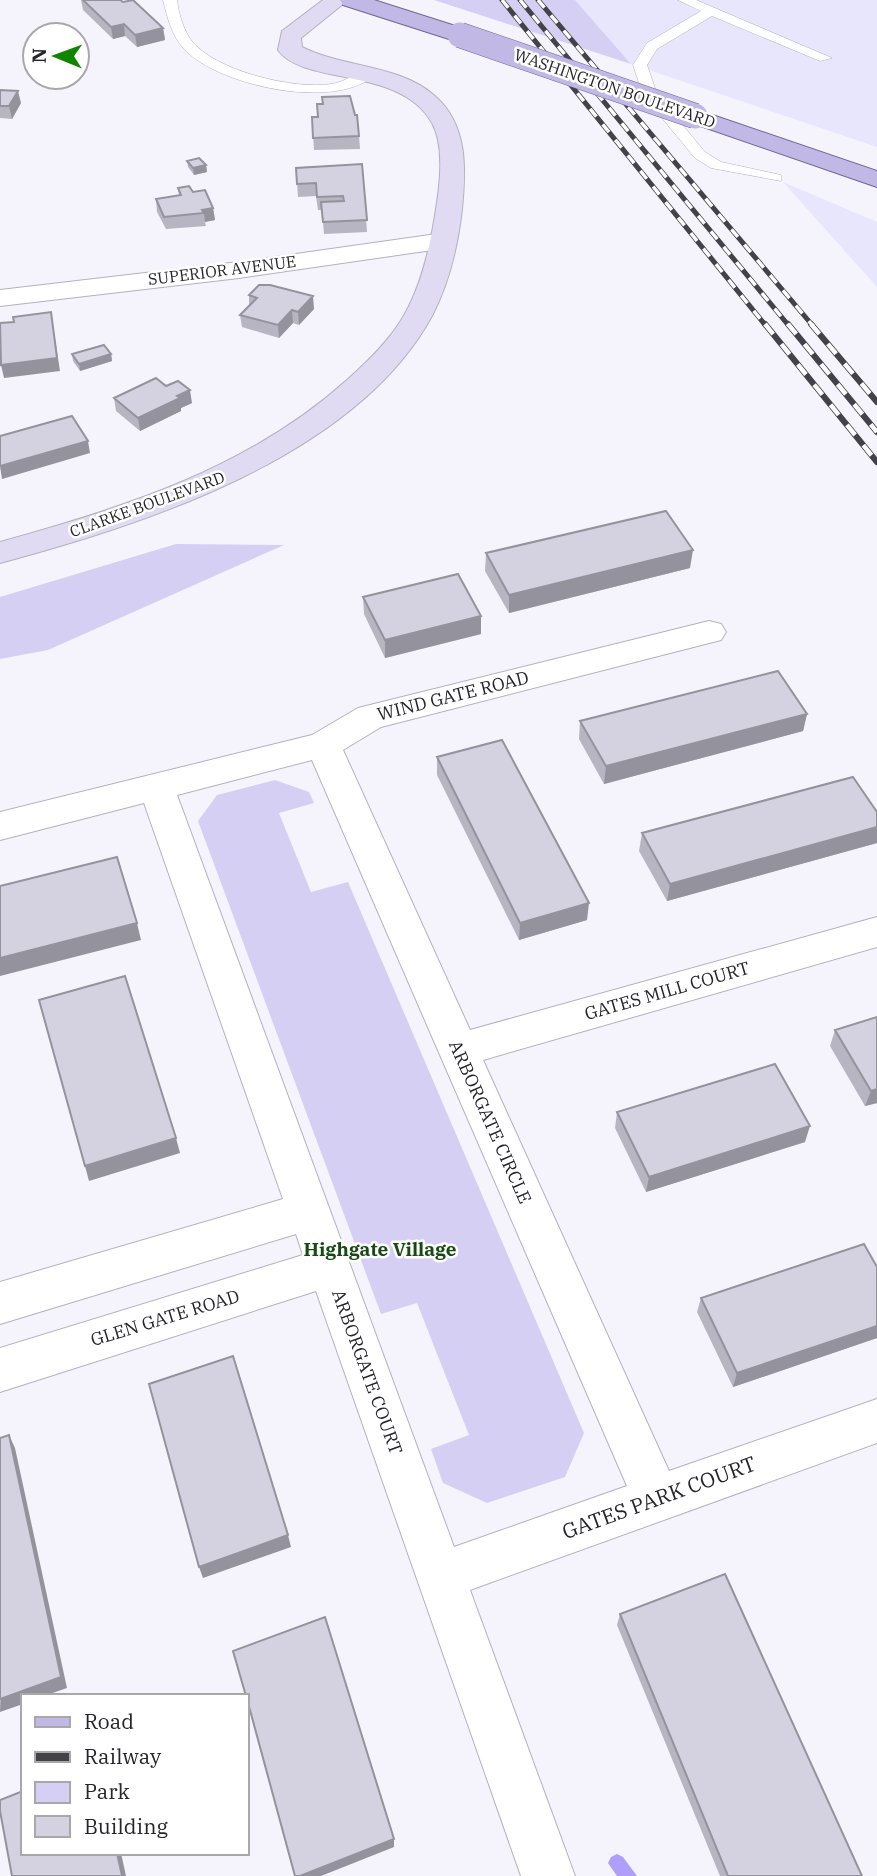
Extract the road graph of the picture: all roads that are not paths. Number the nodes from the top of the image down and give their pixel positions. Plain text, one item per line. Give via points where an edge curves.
1 (170, 0) edge
2 (337, 0) edge
3 (351, 0) edge
4 (685, 0) edge
5 (711, 11) junction
6 (825, 58) dead end
7 (371, 72) junction
8 (776, 178) dead end
9 (877, 179) edge
10 (444, 241) junction
11 (0, 298) edge
12 (0, 553) edge
13 (709, 632) dead end
14 (323, 745) junction
15 (158, 788) junction
16 (0, 826) edge
17 (877, 932) edge
18 (458, 1050) junction
19 (309, 1211) junction
20 (329, 1267) junction
21 (0, 1303) edge
22 (0, 1370) edge
23 (877, 1421) edge
24 (657, 1499) junction
25 (441, 1576) junction
26 (548, 1876) edge

1 - 7 lane via 189,47 232,71 271,83 324,89 353,83
2 - 7 street, CLARKE BOULEVARD via 290,36 290,50 307,59
3 - 9 main road, WASHINGTON BOULEVARD, bridge
4 - 5 lane
5 - 6 lane
5 - 8 lane via 652,46 640,65 650,95 700,155 716,165
7 - 10 street, CLARKE BOULEVARD via 418,94 443,120 450,153
10 - 11 street, SUPERIOR AVENUE
10 - 12 street, CLARKE BOULEVARD via 419,314 388,356 352,394 298,435 203,485 63,536
13 - 14 street, WIND GATE ROAD via 370,717
14 - 15 street, WIND GATE ROAD
14 - 18 street, ARBORGATE CIRCLE
15 - 16 street, WIND GATE ROAD
15 - 19 street, ARBORGATE COURT
17 - 18 street, GATES MILL COURT
18 - 24 street, ARBORGATE CIRCLE
19 - 20 street, ARBORGATE COURT
19 - 21 street
20 - 22 street, GLEN GATE ROAD
20 - 25 street, ARBORGATE COURT
23 - 24 street, GATES PARK COURT
24 - 25 street, GATES PARK COURT
25 - 26 street, ARBORGATE COURT

